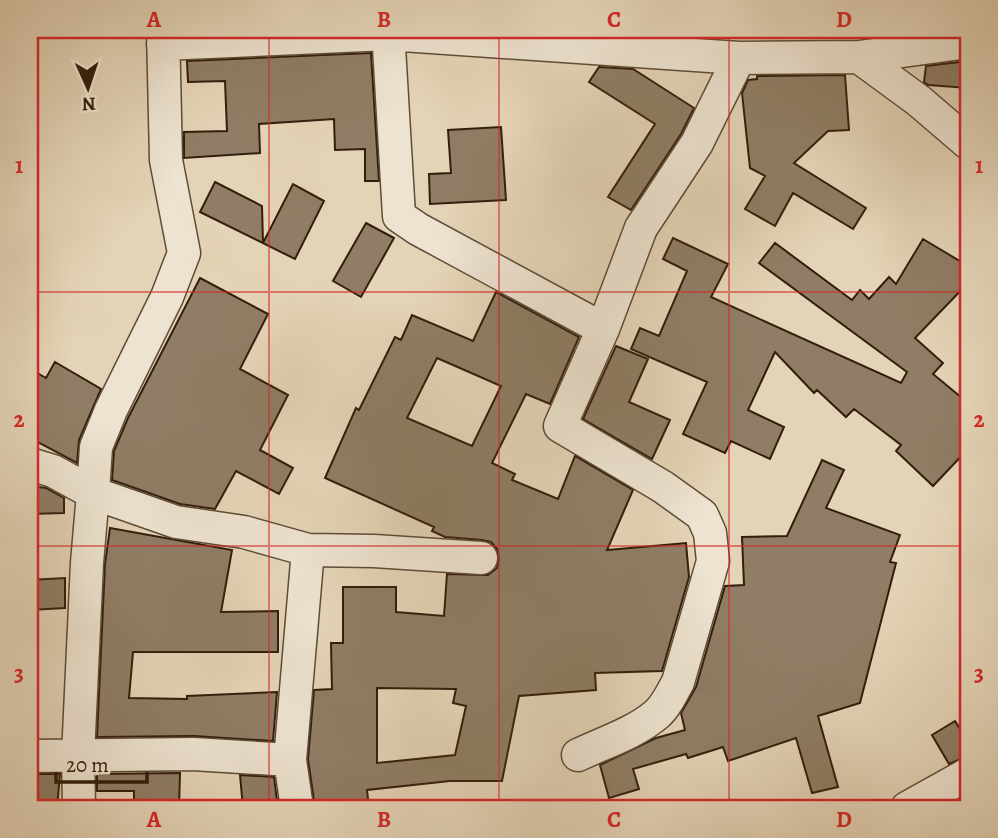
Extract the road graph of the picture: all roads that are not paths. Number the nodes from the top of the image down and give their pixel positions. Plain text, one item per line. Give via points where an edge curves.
1 (388, 32) edge
2 (163, 37) edge
3 (968, 42) edge
4 (859, 57) junction
5 (739, 58) junction
6 (968, 143) edge
7 (603, 329) junction
8 (30, 464) edge
9 (93, 493) junction
10 (308, 550) junction
11 (481, 558) dead end
12 (578, 755) dead end
13 (30, 756) edge
14 (78, 756) junction
15 (290, 760) junction
16 (968, 774) edge
17 (79, 808) edge
18 (297, 808) edge
19 (907, 808) edge

1 - 2 street
1 - 5 street
1 - 7 street via 399,216
2 - 9 street via 166,160 184,253 96,447
3 - 4 street
4 - 5 street
4 - 6 street
5 - 7 street via 697,143 641,229
7 - 12 street via 560,426 702,515 710,533 713,561 670,698 641,725
8 - 9 street
9 - 10 street via 176,522
9 - 14 street
10 - 11 street
10 - 15 street
13 - 14 street
14 - 15 street via 193,754
14 - 17 street
15 - 18 street
16 - 19 street

